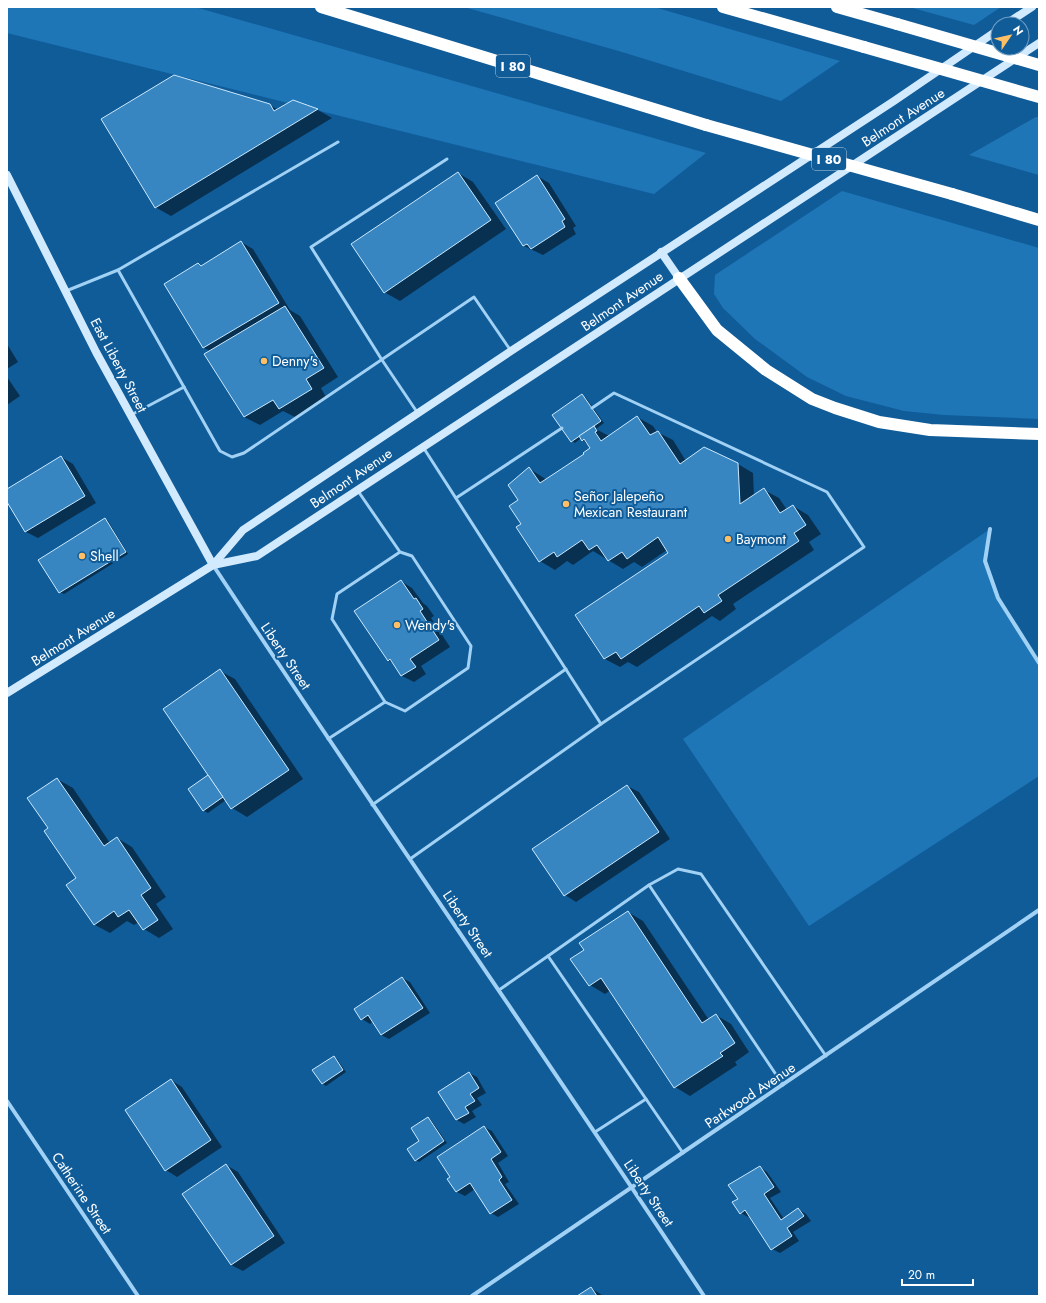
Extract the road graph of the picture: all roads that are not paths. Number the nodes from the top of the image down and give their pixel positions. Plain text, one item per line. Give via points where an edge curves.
1 (321, 7) edge
2 (723, 7) edge
3 (837, 7) edge
4 (1032, 7) edge
5 (1018, 16) edge
6 (990, 35) edge
7 (1039, 44) edge
8 (1039, 65) edge
9 (1039, 97) edge
10 (338, 142) dead end
11 (447, 159) dead end
12 (7, 176) edge
13 (1039, 220) edge
14 (661, 252) junction
15 (118, 270) junction
16 (679, 278) junction
17 (65, 291) junction
18 (512, 351) junction
19 (382, 360) junction
20 (184, 387) junction
21 (592, 408) dead end
22 (418, 414) junction
23 (130, 416) junction
24 (562, 428) dead end
25 (1039, 434) edge
26 (422, 446) junction
27 (357, 489) junction
28 (456, 498) junction
29 (990, 529) dead end
30 (400, 552) junction
31 (213, 565) junction
32 (1039, 663) edge
33 (566, 669) junction
34 (7, 694) edge
35 (385, 702) junction
36 (601, 724) junction
37 (328, 739) junction
38 (372, 805) junction
39 (410, 859) junction
40 (649, 884) junction
41 (1039, 910) edge
42 (548, 956) junction
43 (499, 990) junction
44 (826, 1056) junction
45 (783, 1085) junction
46 (646, 1099) junction
47 (7, 1101) edge
48 (595, 1132) junction
49 (683, 1153) junction
50 (632, 1188) junction
51 (138, 1296) edge
52 (472, 1296) edge
53 (704, 1296) edge

1 - 13 highway, I 80, bridge via 706,124
2 - 9 highway, bridge
3 - 8 highway, bridge
4 - 5 main road
6 - 14 main road, Belmont Avenue
7 - 16 main road, Belmont Avenue
10 - 15 lane
11 - 19 lane via 311,247
12 - 17 main road, East Liberty Street
14 - 16 main road
14 - 18 main road, Belmont Avenue
15 - 17 lane
15 - 20 lane
16 - 25 highway via 716,330 766,370 812,399 879,422 930,430
16 - 26 main road, Belmont Avenue
17 - 23 main road, East Liberty Street
18 - 19 lane via 474,297
18 - 22 main road, Belmont Avenue
19 - 20 lane via 244,453 232,457 220,452
19 - 22 lane
20 - 23 lane
21 - 36 lane via 614,393 827,492 864,547
22 - 31 main road, Belmont Avenue via 243,530
23 - 31 main road, East Liberty Street
24 - 28 lane
26 - 27 main road, Belmont Avenue
26 - 28 lane
27 - 30 lane
27 - 31 main road, Belmont Avenue via 257,556
28 - 33 lane
29 - 32 street via 985,561 998,598
30 - 35 lane via 338,594 332,619
30 - 35 lane via 412,556 471,646 468,668 405,711
31 - 34 main road, Belmont Avenue
31 - 37 street, Liberty Street
33 - 36 lane
33 - 38 lane
35 - 37 lane
36 - 39 lane
37 - 38 street, Liberty Street
38 - 39 street, Liberty Street
39 - 43 street, Liberty Street
40 - 42 lane
40 - 44 lane via 678,869 701,874
40 - 45 lane
41 - 44 street, Parkwood Avenue
42 - 43 lane
42 - 46 lane
43 - 48 street, Liberty Street
44 - 45 street, Parkwood Avenue
45 - 49 street, Parkwood Avenue
46 - 48 lane
46 - 49 lane
47 - 51 street, Catherine Street
48 - 50 street, Liberty Street
49 - 50 street, Parkwood Avenue
50 - 52 street, Parkwood Avenue
50 - 53 street, Liberty Street

